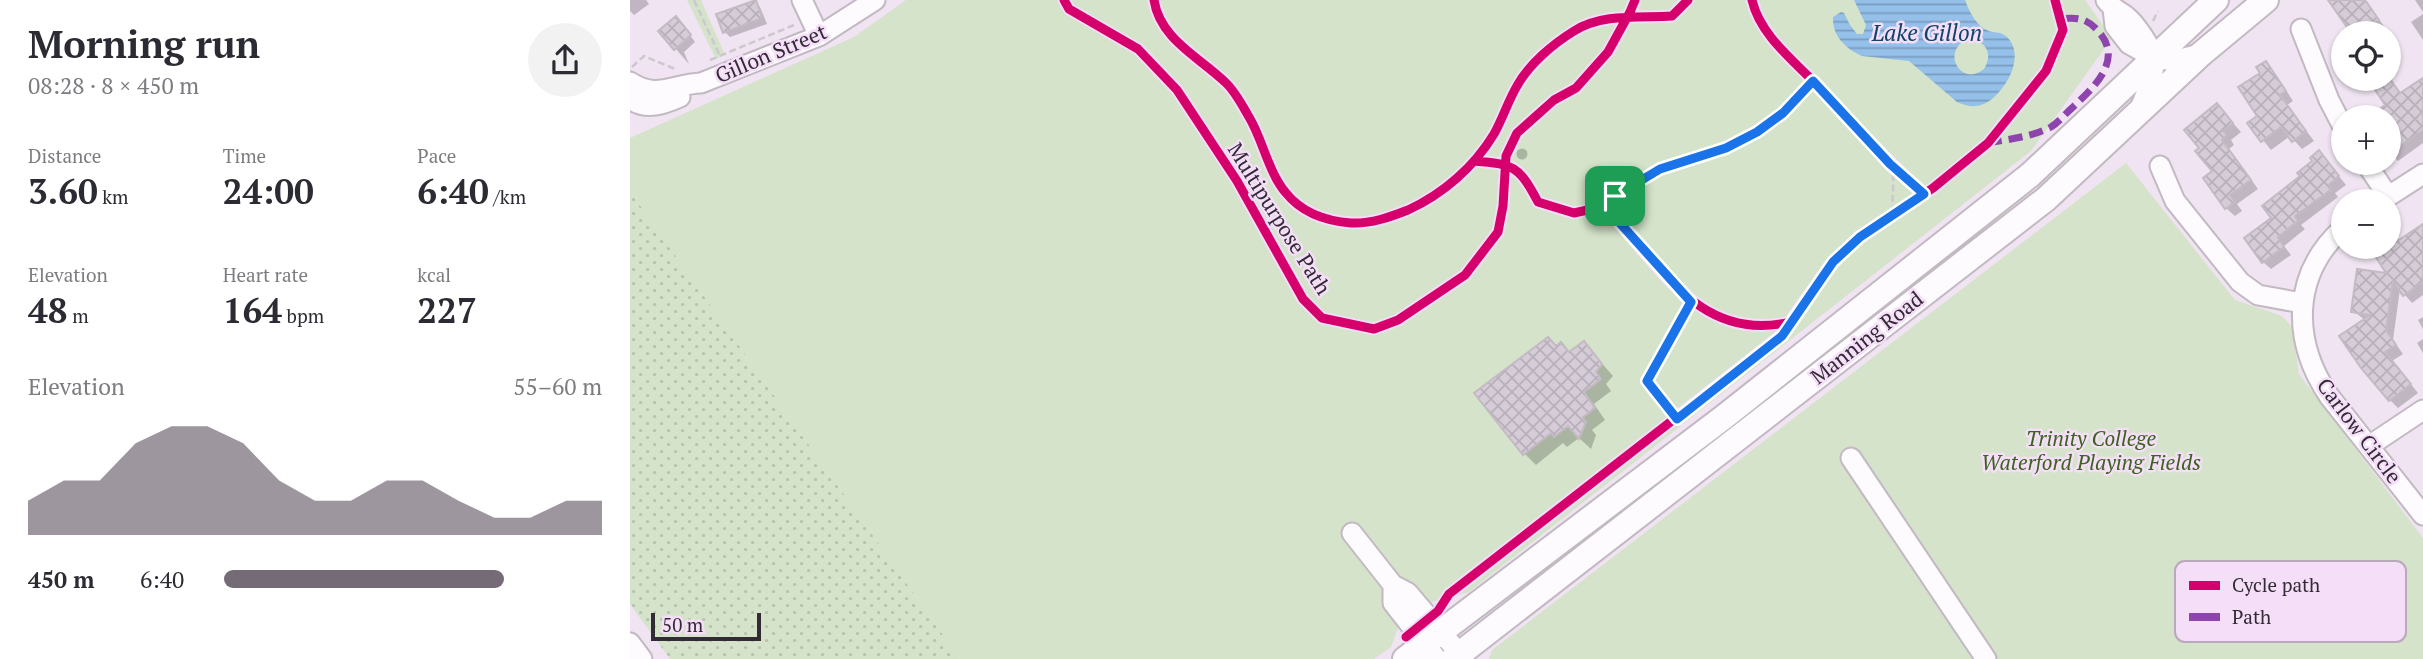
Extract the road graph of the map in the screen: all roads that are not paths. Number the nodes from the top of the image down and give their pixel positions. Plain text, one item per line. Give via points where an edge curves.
1 (802, 0) edge
2 (875, 0) edge
3 (2216, 0) edge
4 (2266, 0) edge
5 (2109, 5) edge
6 (2301, 29) dead end
7 (819, 36) junction
8 (2201, 54) junction
9 (2154, 58) junction
10 (633, 90) edge
11 (2332, 105) edge
12 (2138, 112) junction
13 (2160, 166) dead end
14 (2423, 174) edge
15 (2400, 189) edge
16 (2331, 244) edge
17 (2302, 303) junction
18 (2423, 410) edge
19 (2369, 446) junction
20 (1851, 457) dead end
21 (2423, 515) edge
22 (1352, 533) dead end
23 (630, 643) edge
24 (1441, 652) edge
25 (642, 659) edge
26 (1986, 659) edge

1 - 7 street
2 - 7 street, Gillon Street
3 - 9 main road, Manning Road
4 - 8 main road, Manning Road
5 - 9 street via 2115,26 2129,44
6 - 11 street
7 - 10 street, Gillon Street via 723,64 701,83 656,92
8 - 9 street via 2172,61
8 - 12 main road, Manning Road
9 - 12 street
9 - 24 main road, Manning Road via 2030,175 1724,417
12 - 24 main road, Manning Road via 2046,199
13 - 17 street via 2175,201 2240,282 2258,295
14 - 15 street
16 - 17 street, Carlow Circle via 2316,262
17 - 19 street, Carlow Circle via 2305,342 2317,376
18 - 19 street
19 - 21 street, Carlow Circle
20 - 26 street
22 - 24 street via 1393,585 1408,593
23 - 25 street

